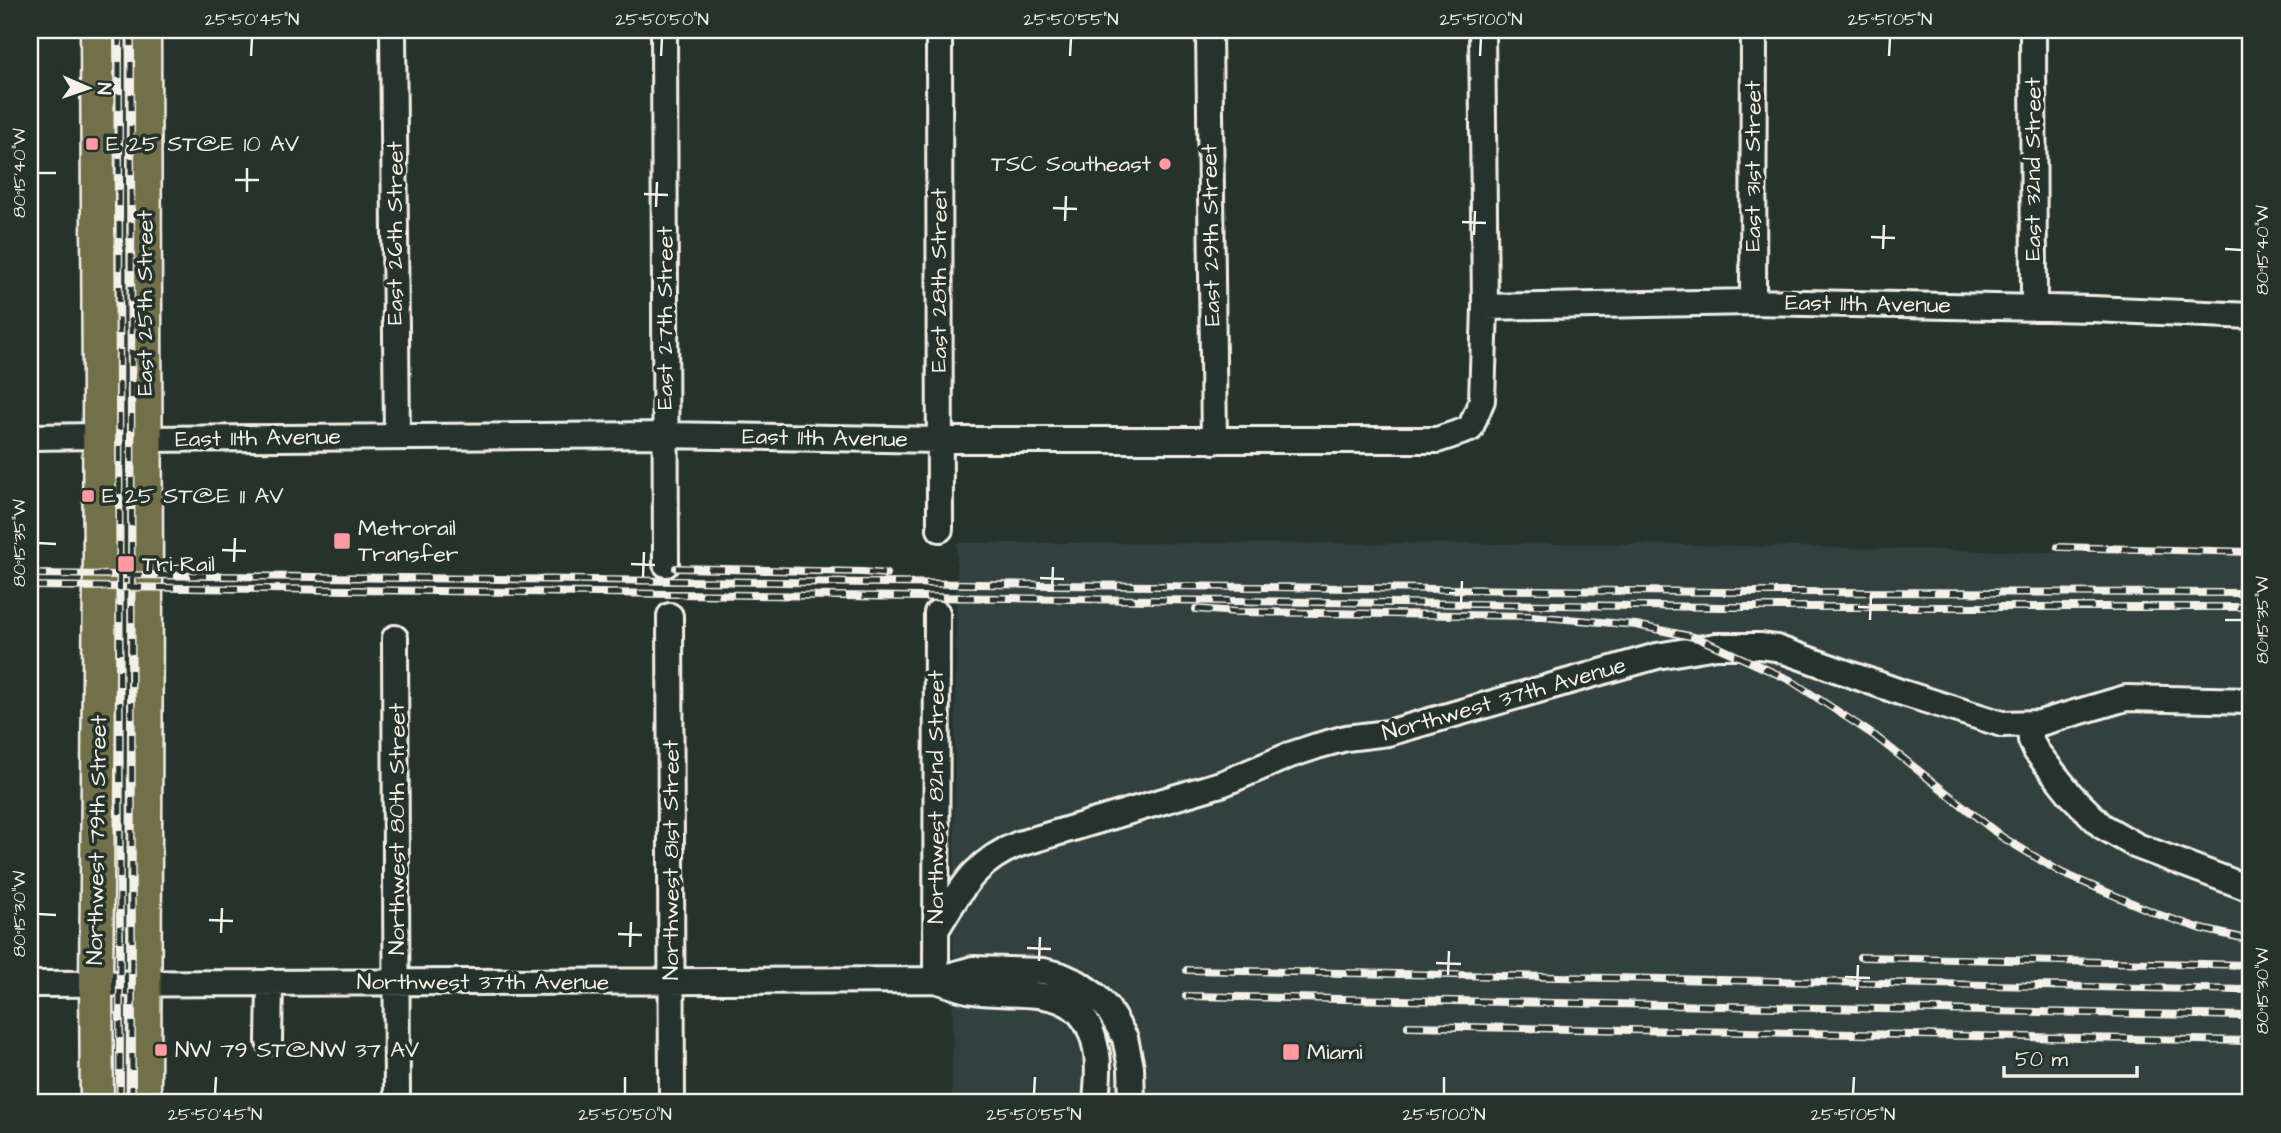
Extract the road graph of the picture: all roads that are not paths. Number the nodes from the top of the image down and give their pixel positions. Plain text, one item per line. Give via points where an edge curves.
1 (97, 30) edge
2 (144, 30) edge
3 (393, 30) edge
4 (664, 30) edge
5 (939, 30) edge
6 (1209, 30) edge
7 (1482, 30) edge
8 (1754, 30) edge
9 (2033, 30) edge
10 (145, 227) junction
11 (99, 228) junction
12 (1753, 302) junction
13 (1485, 307) junction
14 (2034, 308) junction
15 (2251, 316) edge
16 (665, 435) junction
17 (99, 436) junction
18 (30, 437) edge
19 (397, 437) junction
20 (146, 439) junction
21 (939, 440) junction
22 (1214, 441) junction
23 (940, 529) dead end
24 (666, 564) dead end
25 (146, 576) joint
26 (937, 613) dead end
27 (670, 616) dead end
28 (395, 638) dead end
29 (2251, 701) edge
30 (2030, 725) junction
31 (2251, 889) edge
32 (936, 930) junction
33 (936, 980) junction
34 (672, 981) junction
35 (270, 982) junction
36 (398, 982) junction
37 (96, 983) junction
38 (144, 983) junction
39 (30, 984) edge
40 (269, 1042) dead end
41 (97, 1103) edge
42 (144, 1103) edge
43 (397, 1103) edge
44 (671, 1103) edge
45 (1096, 1103) edge
46 (1132, 1103) edge

1 - 11 main road, Northwest 79th Street
2 - 10 main road, East 25th Street
3 - 19 street, East 26th Street
4 - 16 street, East 27th Street
5 - 21 street, East 28th Street
6 - 22 street, East 29th Street
7 - 13 street
8 - 12 street, East 31st Street
9 - 14 street, East 32nd Street
10 - 11 main road
10 - 20 main road, East 25th Street
11 - 17 main road, Northwest 79th Street
12 - 13 street, East 11th Avenue
12 - 14 street, East 11th Avenue
13 - 22 street, East 11th Avenue via 1482,400 1471,429 1437,440
14 - 15 street, East 11th Avenue
16 - 19 street, East 11th Avenue
16 - 21 street, East 11th Avenue
16 - 24 street, East 27th Street
17 - 18 street
17 - 37 main road, Northwest 79th Street
19 - 20 street, East 11th Avenue
20 - 25 main road, East 25th Street
21 - 22 street, East 11th Avenue
21 - 23 street, East 28th Street
25 - 38 main road, Northwest 79th Street
26 - 32 street, Northwest 82nd Street
27 - 34 street, Northwest 81st Street
28 - 36 street, Northwest 80th Street
29 - 30 street, Northwest 37th Avenue via 2126,698
30 - 31 street via 2036,751 2102,826 2137,846
30 - 32 street, Northwest 37th Avenue via 1992,722 1768,646 1690,649 1388,733 1317,746 1224,783 1019,844 980,866
32 - 33 street, Northwest 82nd Street
33 - 34 street, Northwest 37th Avenue
33 - 45 street, Northwest 37th Avenue via 973,991 1044,995 1076,1011 1087,1025 1098,1058
33 - 46 street, Northwest 37th Avenue via 973,969 1044,971 1078,983 1108,1009 1125,1038
34 - 36 street, Northwest 37th Avenue
34 - 44 street, Northwest 81st Street
35 - 36 street, Northwest 37th Avenue
35 - 38 street, Northwest 37th Avenue
35 - 40 street
36 - 43 street, Northwest 80th Street
37 - 38 street, Northwest 37th Avenue
37 - 39 street, Northwest 37th Avenue
37 - 41 main road, Northwest 79th Street
38 - 42 main road, Northwest 79th Street

